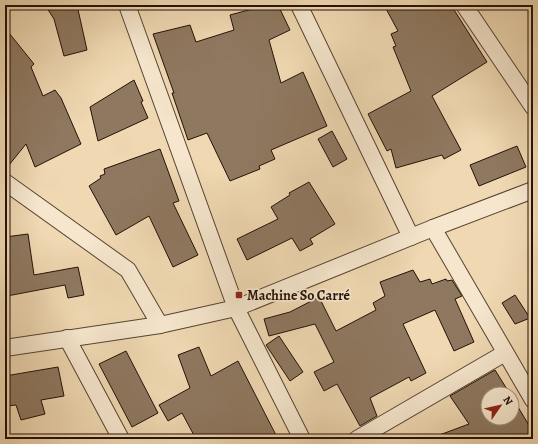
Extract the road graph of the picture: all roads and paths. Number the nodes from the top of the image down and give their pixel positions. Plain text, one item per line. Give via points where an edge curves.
1 (127, 5) edge
2 (299, 5) edge
3 (464, 5) edge
4 (533, 107) edge
5 (5, 182) edge
6 (533, 190) edge
7 (433, 228) junction
8 (411, 237) junction
9 (236, 308) junction
10 (160, 325) junction
11 (67, 338) junction
12 (5, 348) edge
13 (505, 353) junction
14 (527, 380) edge
15 (533, 400) edge
16 (121, 439) edge
17 (302, 439) edge
18 (357, 439) edge

1 - 9 street
2 - 8 street
3 - 4 street
5 - 10 street via 128,270
6 - 7 street
7 - 8 street
7 - 13 street
8 - 9 street
9 - 10 street
9 - 17 street
10 - 11 street
11 - 12 street
11 - 16 street
13 - 14 street
13 - 18 street
14 - 15 street

